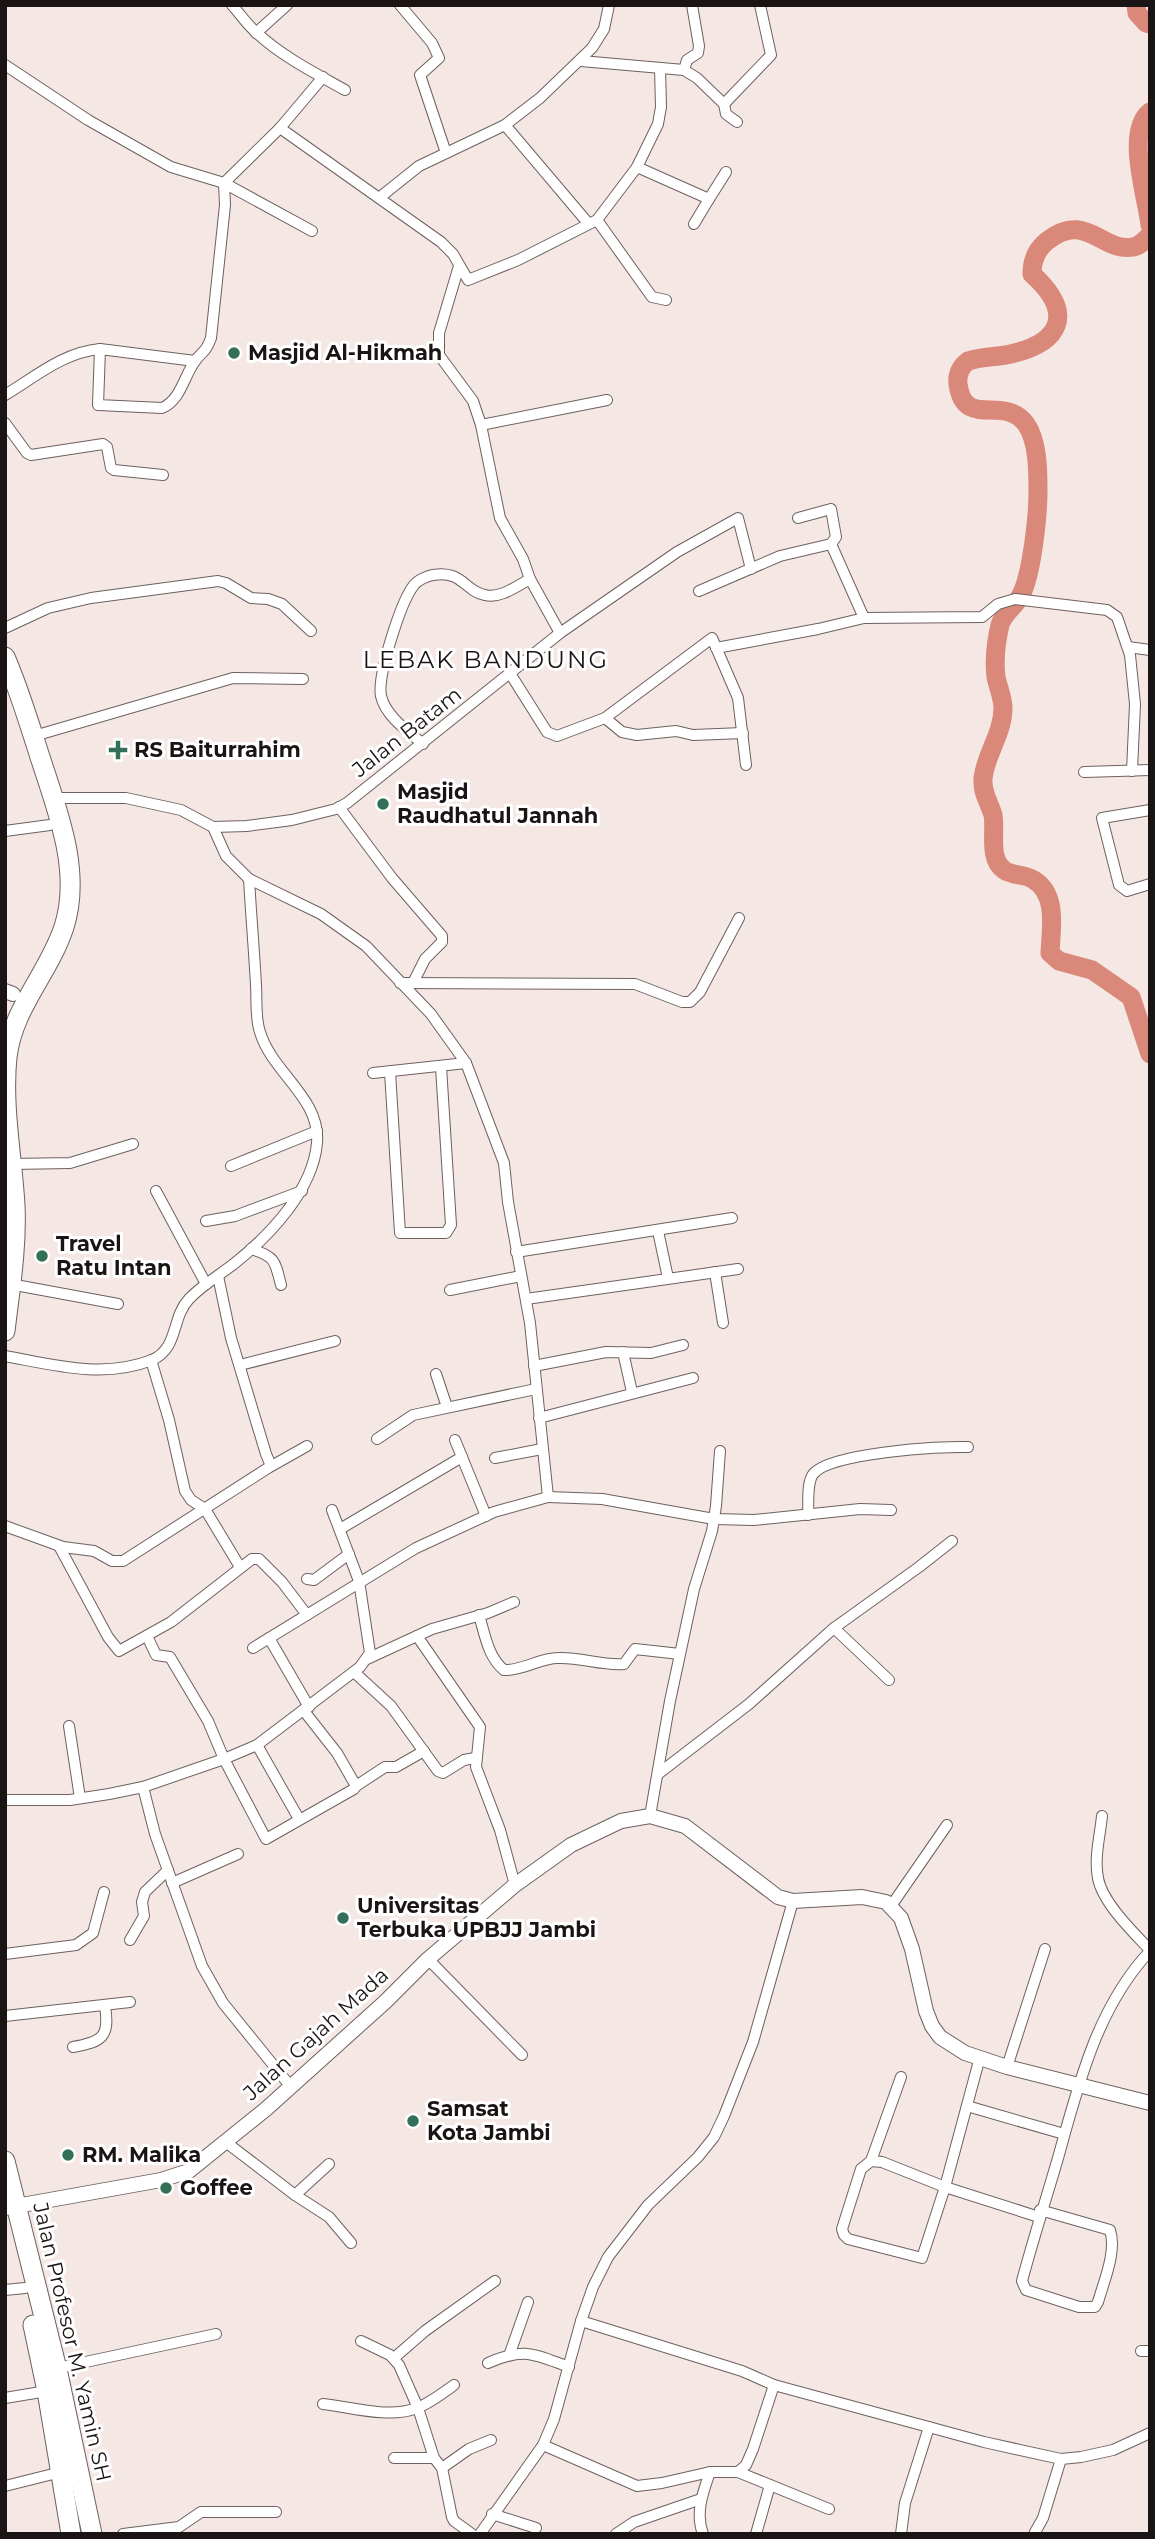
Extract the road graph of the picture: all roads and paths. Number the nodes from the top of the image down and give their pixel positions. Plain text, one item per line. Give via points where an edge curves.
1 (232, 5) edge
2 (288, 5) edge
3 (400, 5) edge
4 (609, 5) edge
5 (692, 5) edge
6 (760, 5) edge
7 (256, 33) junction
8 (581, 61) junction
9 (5, 65) edge
10 (660, 68) junction
11 (684, 70) junction
12 (323, 77) junction
13 (345, 90) dead end
14 (724, 104) junction
15 (737, 122) dead end
16 (505, 125) junction
17 (281, 128) junction
18 (446, 153) junction
19 (637, 167) junction
20 (726, 172) dead end
21 (224, 183) junction
22 (379, 198) junction
23 (709, 199) junction
24 (592, 221) junction
25 (694, 224) dead end
26 (312, 231) dead end
27 (459, 266) junction
28 (666, 300) dead end
29 (100, 349) junction
30 (195, 361) junction
31 (5, 395) edge
32 (607, 400) dead end
33 (5, 423) edge
34 (481, 425) junction
35 (163, 475) dead end
36 (798, 518) dead end
37 (831, 544) junction
38 (751, 569) junction
39 (530, 579) junction
40 (699, 591) dead end
41 (864, 618) junction
42 (5, 628) edge
43 (311, 631) dead end
44 (560, 633) junction
45 (716, 648) junction
46 (1128, 648) junction
47 (1150, 650) edge
48 (5, 657) edge
49 (511, 675) junction
50 (303, 679) dead end
51 (5, 687) edge
52 (605, 718) junction
53 (743, 733) junction
54 (34, 736) junction
55 (422, 744) junction
56 (746, 765) dead end
57 (1150, 770) edge
58 (1132, 771) junction
59 (1084, 772) dead end
60 (54, 798) junction
61 (339, 807) junction
62 (1150, 810) edge
63 (50, 825) junction
64 (213, 827) junction
65 (5, 831) edge
66 (249, 879) junction
67 (1150, 884) edge
68 (739, 918) dead end
69 (413, 982) junction
70 (400, 983) junction
71 (8, 999) edge
72 (466, 1063) junction
73 (441, 1067) junction
74 (390, 1072) junction
75 (373, 1073) dead end
76 (317, 1131) junction
77 (133, 1144) dead end
78 (8, 1164) edge
79 (231, 1166) dead end
80 (156, 1191) dead end
81 (302, 1191) junction
82 (733, 1218) dead end
83 (206, 1221) dead end
84 (658, 1231) junction
85 (251, 1249) junction
86 (516, 1252) junction
87 (738, 1269) dead end
88 (715, 1272) junction
89 (521, 1276) junction
90 (668, 1279) junction
91 (212, 1280) junction
92 (10, 1284) junction
93 (281, 1284) dead end
94 (450, 1290) dead end
95 (526, 1299) junction
96 (118, 1304) dead end
97 (723, 1323) dead end
98 (5, 1331) edge
99 (335, 1341) dead end
100 (683, 1345) dead end
101 (623, 1352) junction
102 (5, 1356) edge
103 (151, 1360) junction
104 (240, 1365) junction
105 (534, 1366) junction
106 (436, 1374) dead end
107 (693, 1378) dead end
108 (536, 1389) junction
109 (632, 1392) junction
110 (447, 1407) junction
111 (539, 1418) junction
112 (377, 1439) dead end
113 (455, 1440) dead end
114 (307, 1446) dead end
115 (968, 1447) dead end
116 (542, 1448) junction
117 (720, 1451) dead end
118 (462, 1457) junction
119 (495, 1458) dead end
120 (266, 1469) junction
121 (548, 1497) junction
122 (205, 1508) junction
123 (332, 1510) dead end
124 (891, 1510) dead end
125 (808, 1514) junction
126 (486, 1516) junction
127 (714, 1519) junction
128 (5, 1526) edge
129 (340, 1529) junction
130 (952, 1541) dead end
131 (59, 1545) junction
132 (349, 1555) junction
133 (240, 1567) junction
134 (307, 1579) dead end
135 (359, 1581) junction
136 (514, 1602) dead end
137 (307, 1615) junction
138 (479, 1615) junction
139 (834, 1628) junction
140 (147, 1636) junction
141 (417, 1636) junction
142 (269, 1638) junction
143 (253, 1648) dead end
144 (680, 1654) junction
145 (367, 1659) junction
146 (354, 1672) junction
147 (889, 1680) dead end
148 (307, 1709) junction
149 (69, 1726) dead end
150 (257, 1745) junction
151 (424, 1751) junction
152 (475, 1758) junction
153 (224, 1759) junction
154 (658, 1774) junction
155 (356, 1786) junction
156 (143, 1787) junction
157 (80, 1798) junction
158 (5, 1800) edge
159 (650, 1816) junction
160 (1102, 1816) dead end
161 (299, 1819) junction
162 (947, 1825) dead end
163 (238, 1854) dead end
164 (168, 1870) junction
165 (172, 1882) junction
166 (515, 1885) junction
167 (104, 1892) dead end
168 (793, 1901) junction
169 (891, 1906) junction
170 (130, 1940) dead end
171 (1045, 1949) dead end
172 (1150, 1951) edge
173 (5, 1954) edge
174 (428, 1959) junction
175 (130, 2002) dead end
176 (105, 2006) junction
177 (5, 2016) edge
178 (73, 2047) dead end
179 (522, 2055) dead end
180 (980, 2057) junction
181 (1007, 2067) junction
182 (901, 2077) dead end
183 (291, 2087) junction
184 (1077, 2087) junction
185 (1150, 2104) edge
186 (967, 2106) junction
187 (1065, 2134) junction
188 (227, 2143) junction
189 (5, 2161) edge
190 (871, 2161) junction
191 (329, 2164) dead end
192 (945, 2187) junction
193 (295, 2195) junction
194 (9, 2207) edge
195 (1040, 2214) junction
196 (351, 2243) dead end
197 (495, 2281) dead end
198 (15, 2289) edge
199 (528, 2302) dead end
200 (581, 2321) junction
201 (216, 2334) dead end
202 (362, 2341) dead end
203 (510, 2353) junction
204 (394, 2358) junction
205 (488, 2363) dead end
206 (569, 2367) junction
207 (51, 2370) junction
208 (454, 2385) dead end
209 (774, 2385) junction
210 (47, 2391) junction
211 (5, 2398) edge
212 (323, 2404) dead end
213 (418, 2408) junction
214 (929, 2427) junction
215 (1150, 2433) edge
216 (491, 2440) dead end
217 (543, 2445) junction
218 (394, 2458) dead end
219 (434, 2458) junction
220 (1061, 2459) junction
221 (442, 2468) junction
222 (61, 2472) junction
223 (710, 2472) junction
224 (738, 2472) junction
225 (770, 2484) junction
226 (5, 2486) edge
227 (701, 2499) junction
228 (829, 2509) dead end
229 (276, 2512) dead end
230 (492, 2514) junction
231 (536, 2528) dead end
232 (183, 2530) edge
233 (700, 2533) edge
234 (72, 2534) edge
235 (92, 2534) edge
236 (123, 2534) edge
237 (472, 2534) edge
238 (480, 2534) edge
239 (616, 2534) edge
240 (755, 2534) edge
241 (901, 2534) edge
242 (1034, 2534) edge

1 - 7 street
2 - 7 street
3 - 18 street via 439,58 420,75
4 - 8 street via 604,29
5 - 11 street via 699,46
6 - 14 street via 771,55
7 - 12 street
8 - 10 street
8 - 16 street
9 - 21 street via 171,167
10 - 11 street
10 - 19 street via 658,124
11 - 14 street
12 - 13 street
12 - 17 street
14 - 15 street via 726,114
16 - 18 street
16 - 24 street
17 - 21 street
17 - 22 street
18 - 22 street via 419,166
19 - 23 street
19 - 24 street
20 - 23 street
21 - 26 street
21 - 30 street via 211,338 205,353
22 - 27 street via 448,248
23 - 25 street
24 - 27 street via 470,279
24 - 28 street via 652,297
27 - 34 street via 439,332 439,355 470,394
29 - 30 street
29 - 30 street via 98,405 167,407
29 - 31 street via 74,354
32 - 34 street
33 - 35 street via 32,455 103,444 114,470
34 - 39 street via 500,518
36 - 37 street via 831,509 836,537
37 - 38 street via 780,556
37 - 41 street
38 - 40 street
38 - 44 street, Jalan Batam via 738,518 677,552
39 - 44 street
39 - 55 street via 492,596 455,576 430,575 415,583 385,658 380,686 386,708
41 - 45 street
41 - 46 street via 982,617 998,604 1015,599 1107,610 1114,614
42 - 43 street via 48,608 91,597 218,581 251,598 282,604
44 - 49 street, Jalan Batam
45 - 52 street via 712,638
45 - 53 street via 738,698
46 - 47 street
46 - 58 street via 1135,704
48 - 54 highway
49 - 52 street via 552,736
49 - 55 street, Jalan Batam
50 - 54 street via 233,678
51 - 63 highway
52 - 53 street via 622,732 637,735
53 - 56 street
54 - 60 highway
55 - 61 street, Jalan Batam
57 - 58 street
58 - 59 street
60 - 64 street, Jalan Batam via 126,798 181,810
60 - 78 highway via 69,866 68,910 12,1031 6,1077
61 - 64 street, Jalan Batam via 292,820
61 - 69 street via 443,939
62 - 67 street via 1102,818 1119,885 1128,891
63 - 65 street
63 - 71 highway via 58,899 46,937
64 - 66 street via 226,856
66 - 70 street via 321,914 366,946
66 - 76 street via 259,1031 276,1065 308,1105
68 - 69 street via 700,992 690,1002 635,984
69 - 70 street
70 - 72 street via 431,1014
72 - 73 street
72 - 86 street via 504,1163
73 - 74 street
73 - 74 street via 452,1225 446,1233 400,1233
74 - 75 street
76 - 79 street
76 - 81 street
77 - 78 street via 69,1163
78 - 92 highway via 15,1206
80 - 91 street
81 - 83 street via 235,1216
81 - 85 street
82 - 84 street
84 - 86 street
84 - 90 street
85 - 91 street
85 - 93 street via 272,1257
86 - 89 street
87 - 88 street
88 - 90 street
88 - 97 street
89 - 94 street
89 - 95 street
90 - 95 street
91 - 103 street via 185,1303 168,1348
91 - 104 street
92 - 96 street
92 - 98 highway
95 - 105 street
99 - 104 street
100 - 101 street via 651,1353
101 - 105 street
101 - 109 street
102 - 103 street via 97,1370
103 - 122 street via 185,1491
104 - 120 street via 266,1454
105 - 108 street
106 - 110 street
107 - 109 street
108 - 110 street
108 - 111 street
109 - 111 street
110 - 112 street via 413,1415
111 - 116 street
113 - 118 street
114 - 120 street
115 - 125 street via 940,1446 839,1461 816,1471 810,1479
116 - 119 street
116 - 121 street
117 - 127 street
118 - 126 street
118 - 129 street
120 - 122 street
121 - 126 street
121 - 127 street via 602,1499
122 - 131 street via 123,1561
122 - 133 street
123 - 129 street
124 - 125 street
125 - 127 street
126 - 135 street
127 - 144 street
128 - 131 street
129 - 132 street
130 - 139 street
131 - 140 street via 117,1650
132 - 134 street via 314,1580
132 - 135 street
133 - 137 street via 259,1559
133 - 140 street
135 - 137 street
135 - 145 street
136 - 138 street
137 - 142 street
138 - 141 street
138 - 144 street via 490,1652 504,1670 559,1658 624,1664 640,1648
139 - 147 street
139 - 154 street via 749,1704
140 - 153 street via 156,1655 170,1657 208,1721
141 - 145 street
141 - 152 street via 480,1727
142 - 143 street
142 - 148 street
144 - 154 street
145 - 146 street
146 - 148 street
146 - 151 street via 391,1706
148 - 150 street
148 - 155 street
149 - 157 street
150 - 153 street
150 - 161 street
151 - 152 street via 441,1773
151 - 155 street via 396,1767 385,1767
152 - 166 street
153 - 156 street
153 - 161 street via 266,1839
154 - 159 street
155 - 161 street
156 - 157 street
156 - 164 street
157 - 158 street
159 - 166 main road, Jalan Gajah Mada via 621,1821 570,1845
159 - 168 main road, Jalan Gajah Mada via 685,1826 767,1890
160 - 172 street via 1098,1882
162 - 169 street
163 - 165 street
164 - 165 street
164 - 170 street via 145,1892 144,1916
165 - 183 street via 212,1986
166 - 174 main road, Jalan Gajah Mada
167 - 173 street via 93,1933 76,1945
168 - 169 main road, Jalan Gajah Mada via 862,1897
168 - 200 street via 753,2042 714,2137 648,2206 608,2257
169 - 180 main road via 901,1918 912,1949 932,2026 940,2037
171 - 181 street
172 - 184 street via 1130,1972 1094,2041
174 - 179 street
174 - 183 main road, Jalan Gajah Mada
175 - 176 street
176 - 177 street
176 - 178 street via 107,2022 101,2038
180 - 181 main road
180 - 186 street
181 - 184 main road
182 - 190 street
183 - 188 main road, Jalan Gajah Mada
184 - 185 main road
184 - 187 street
186 - 187 street
186 - 192 street
187 - 195 street
188 - 193 street
188 - 194 main road, Jalan Gajah Mada via 175,2176
189 - 194 highway, Jalan Profesor M. Yamin SH
190 - 192 street
190 - 192 street via 862,2169 842,2229 848,2239 922,2258
191 - 193 street
192 - 195 street
193 - 196 street via 329,2217
194 - 198 highway, Jalan Profesor M. Yamin SH
194 - 207 highway, Jalan Profesor M. Yamin SH
195 - 195 street via 1110,2230 1111,2253 1095,2307 1079,2307 1023,2286
197 - 204 street
198 - 207 highway, Jalan Profesor M. Yamin SH
199 - 203 street
200 - 206 street
200 - 209 street
201 - 207 street
202 - 204 street
203 - 205 street
203 - 206 street via 523,2352
204 - 213 street
206 - 217 street
207 - 210 highway, Jalan Profesor M. Yamin SH
207 - 235 highway, Jalan Profesor M. Yamin SH
208 - 213 street
209 - 214 street
209 - 224 street via 754,2449
210 - 211 street
210 - 222 highway, Jalan Profesor M. Yamin SH
212 - 213 street via 384,2411
213 - 219 street
214 - 220 street
214 - 241 street via 905,2503
215 - 220 street via 1113,2450
216 - 221 street via 468,2449
217 - 223 street via 637,2486
217 - 230 street
218 - 219 street
219 - 221 street
220 - 242 street
221 - 237 street via 452,2517
222 - 226 street
222 - 234 highway, Jalan Profesor M. Yamin SH
223 - 224 street
223 - 227 street
224 - 225 street
225 - 228 street
225 - 240 street
227 - 233 street
227 - 239 street via 634,2522
229 - 232 street via 201,2512
230 - 231 street
230 - 238 street
232 - 236 street

